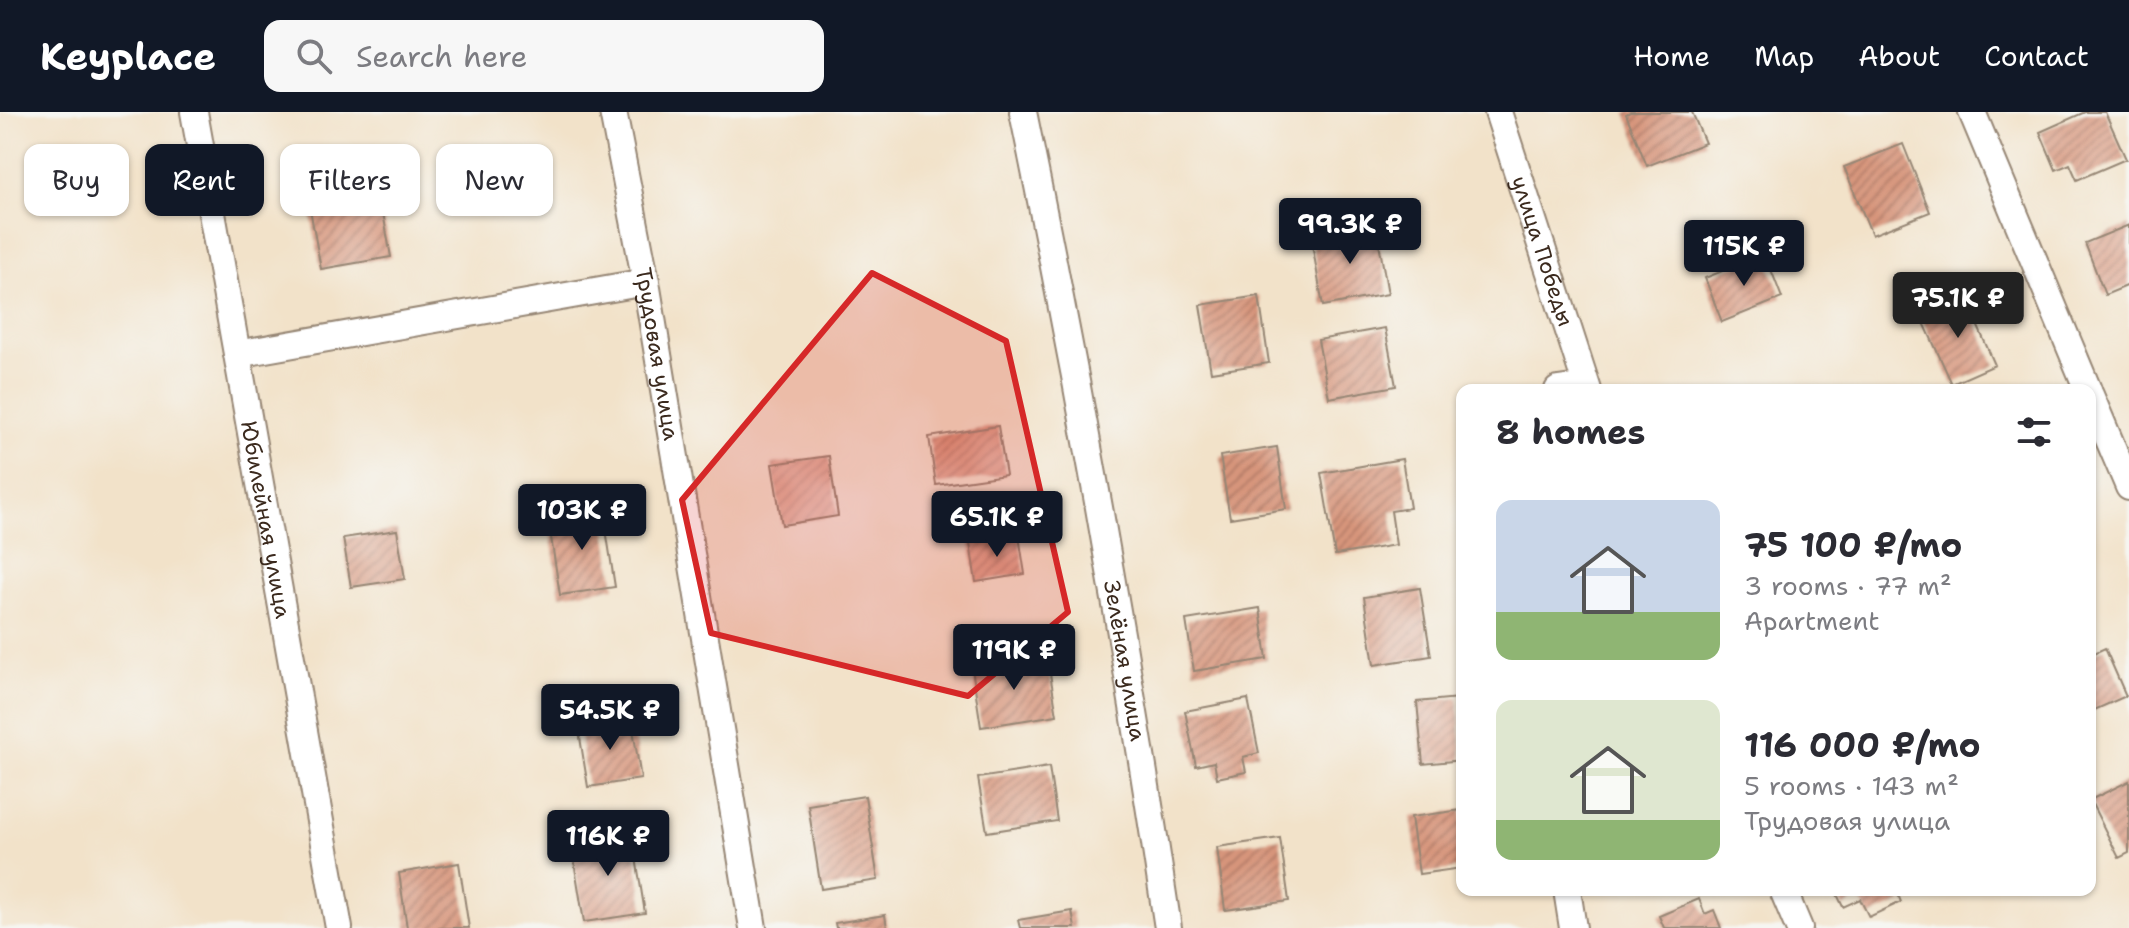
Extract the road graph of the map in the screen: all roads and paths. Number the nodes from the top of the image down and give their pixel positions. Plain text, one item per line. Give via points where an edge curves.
1 (194, 112) edge
2 (613, 112) edge
3 (1023, 112) edge
4 (1498, 112) edge
5 (1972, 112) edge
6 (646, 282) junction
7 (237, 354) junction
8 (1586, 384) edge
9 (2086, 384) edge
10 (2096, 409) edge
11 (2129, 487) edge
12 (1568, 896) edge
13 (1786, 896) edge
14 (339, 928) edge
15 (753, 928) edge
16 (1168, 928) edge
17 (1573, 928) edge
18 (1799, 928) edge

1 - 7 street, Юбилейная улица
2 - 6 street, Трудовая улица
3 - 16 street, Зелёная улица via 1060,290
4 - 8 street, улица Победы
5 - 9 street
6 - 7 street
6 - 15 street, Трудовая улица
7 - 14 street, Юбилейная улица
10 - 11 street
12 - 17 street
13 - 18 street

